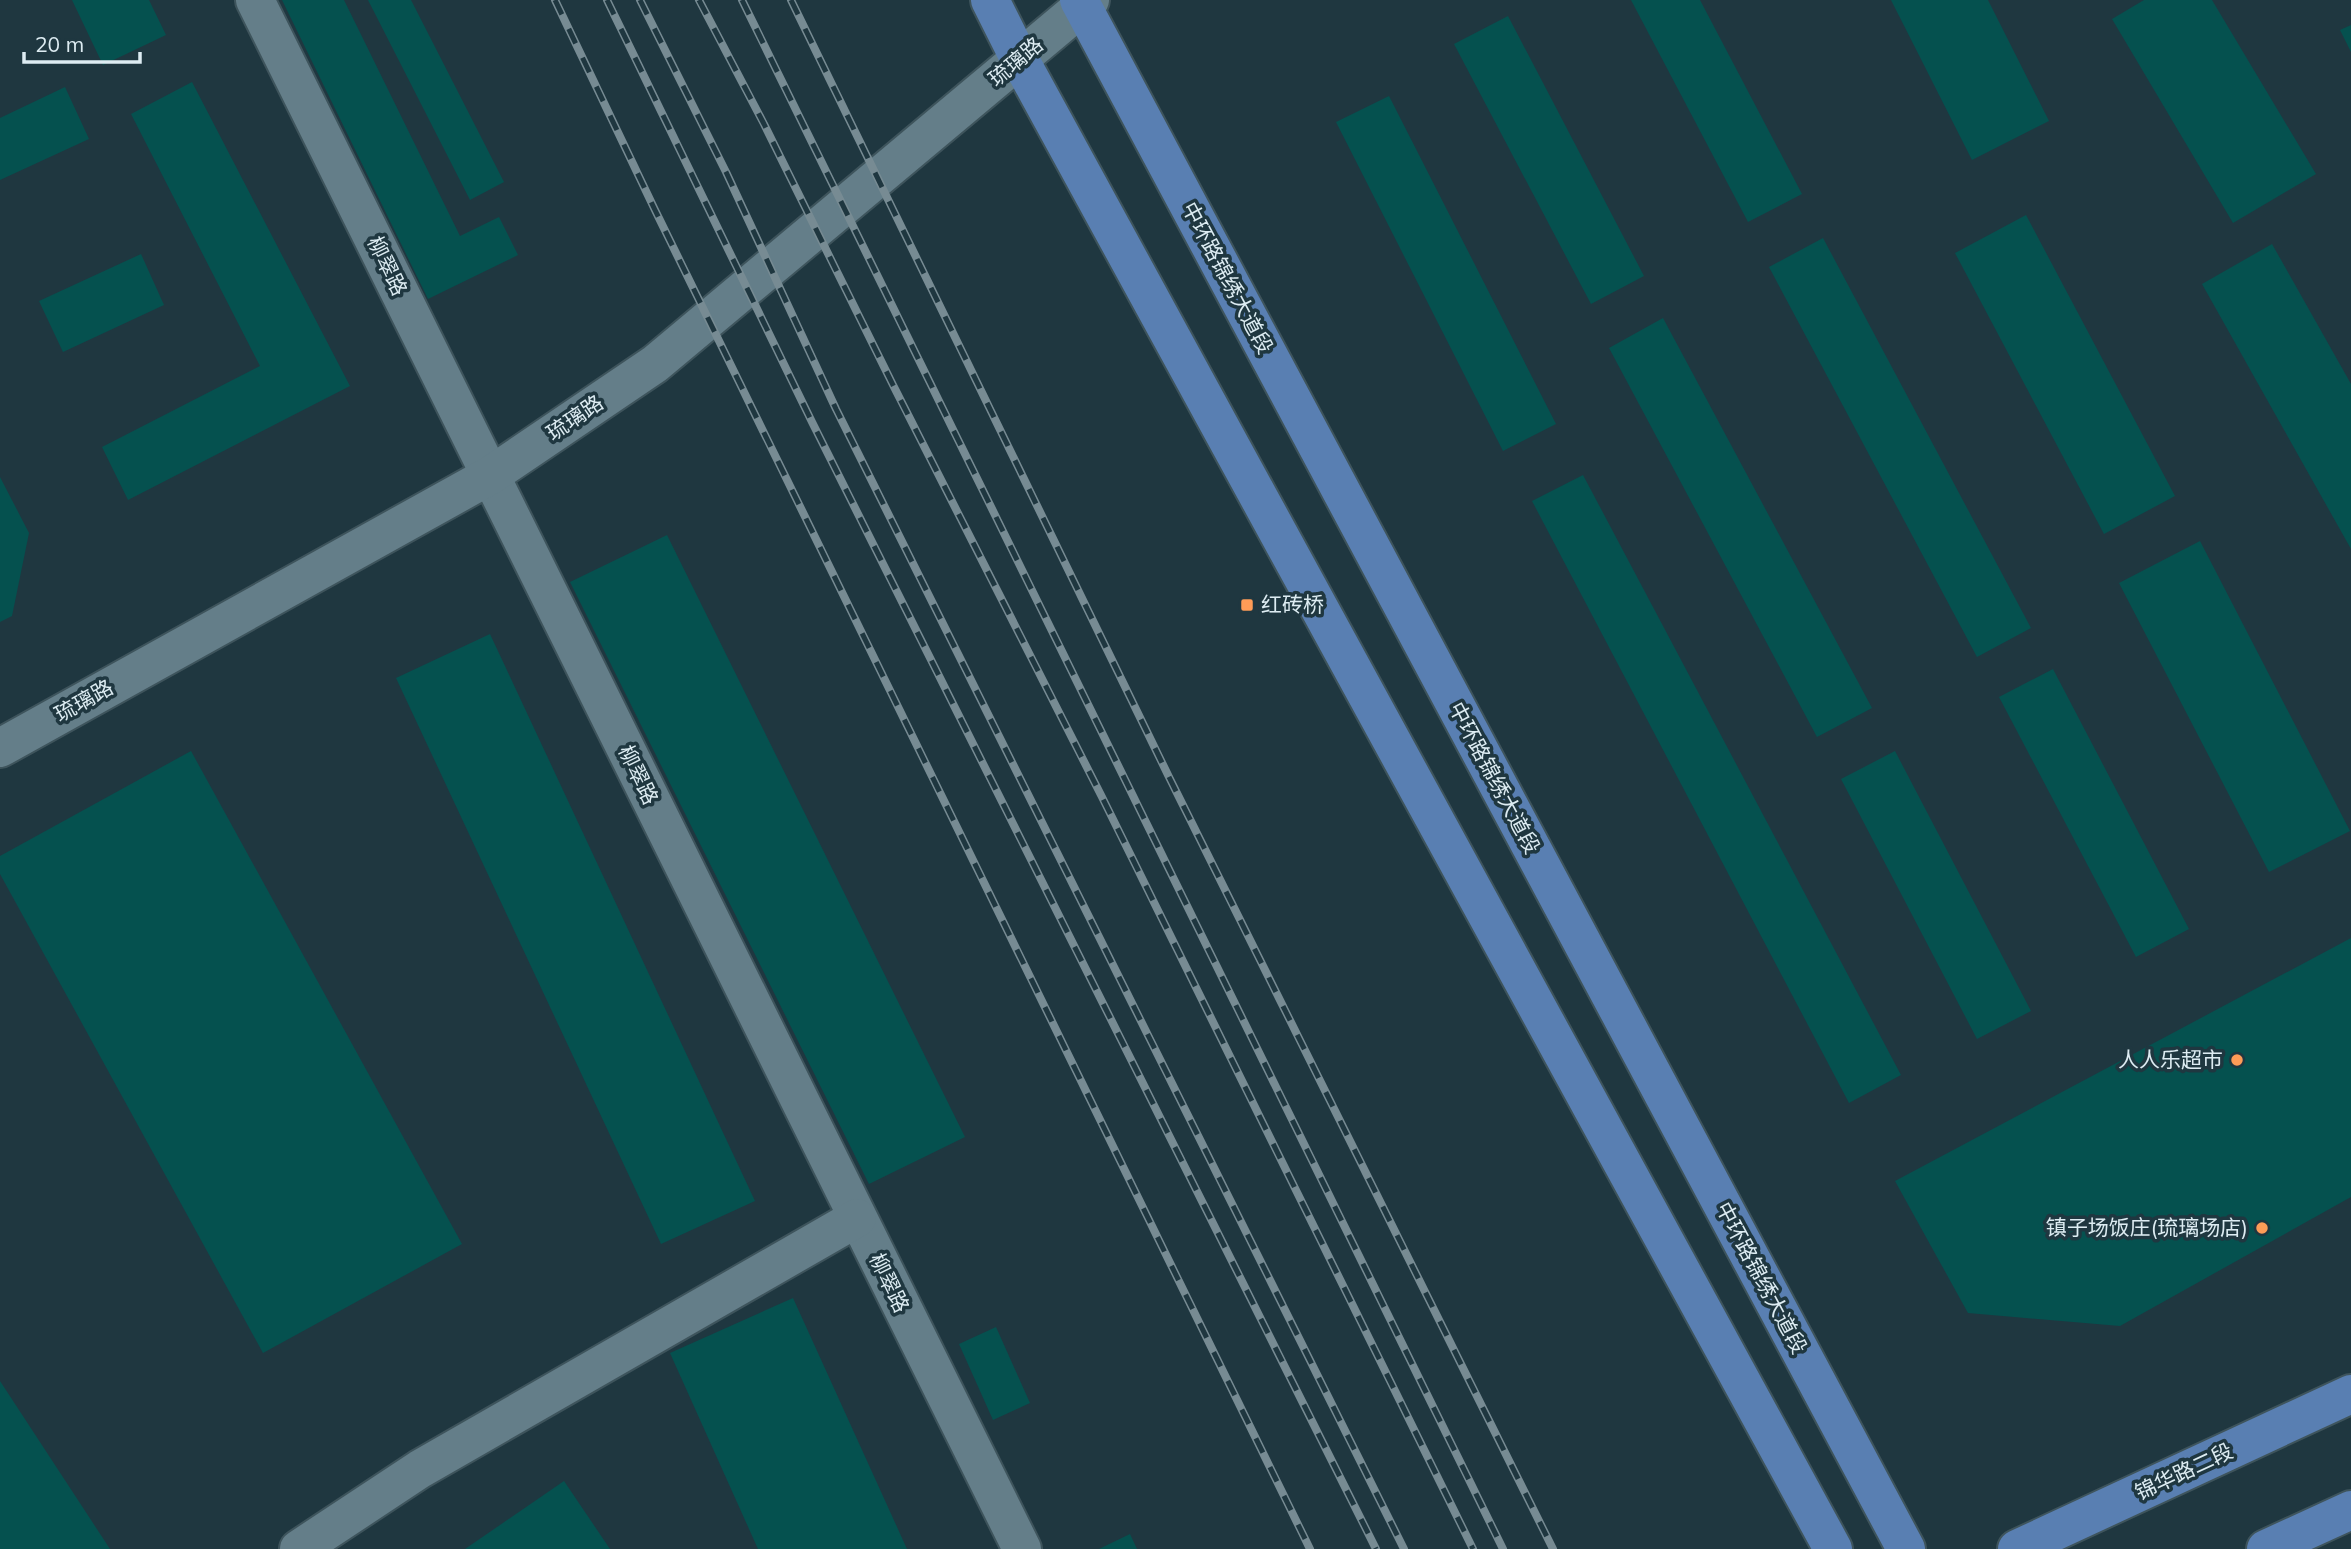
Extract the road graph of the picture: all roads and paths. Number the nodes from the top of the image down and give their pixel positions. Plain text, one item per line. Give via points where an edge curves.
1 (255, 0) edge
2 (990, 0) edge
3 (1084, 2) edge
4 (1020, 60) junction
5 (491, 475) junction
6 (0, 748) edge
7 (857, 1218) junction
8 (2351, 1394) edge
9 (2351, 1510) edge
10 (299, 1549) edge
11 (1022, 1549) edge
12 (1833, 1549) edge
13 (1906, 1549) edge
14 (2017, 1549) edge
15 (2266, 1549) edge

1 - 5 street, 柳翠路
2 - 4 main road
3 - 4 street, 琉璃路
3 - 13 main road, 中环路锦绣大道段
4 - 5 street, 琉璃路 via 655,364
4 - 12 main road
5 - 6 street, 琉璃路
5 - 7 street, 柳翠路
7 - 10 street via 419,1469
7 - 11 street, 柳翠路
8 - 14 main road, 锦华路二段
9 - 15 main road

